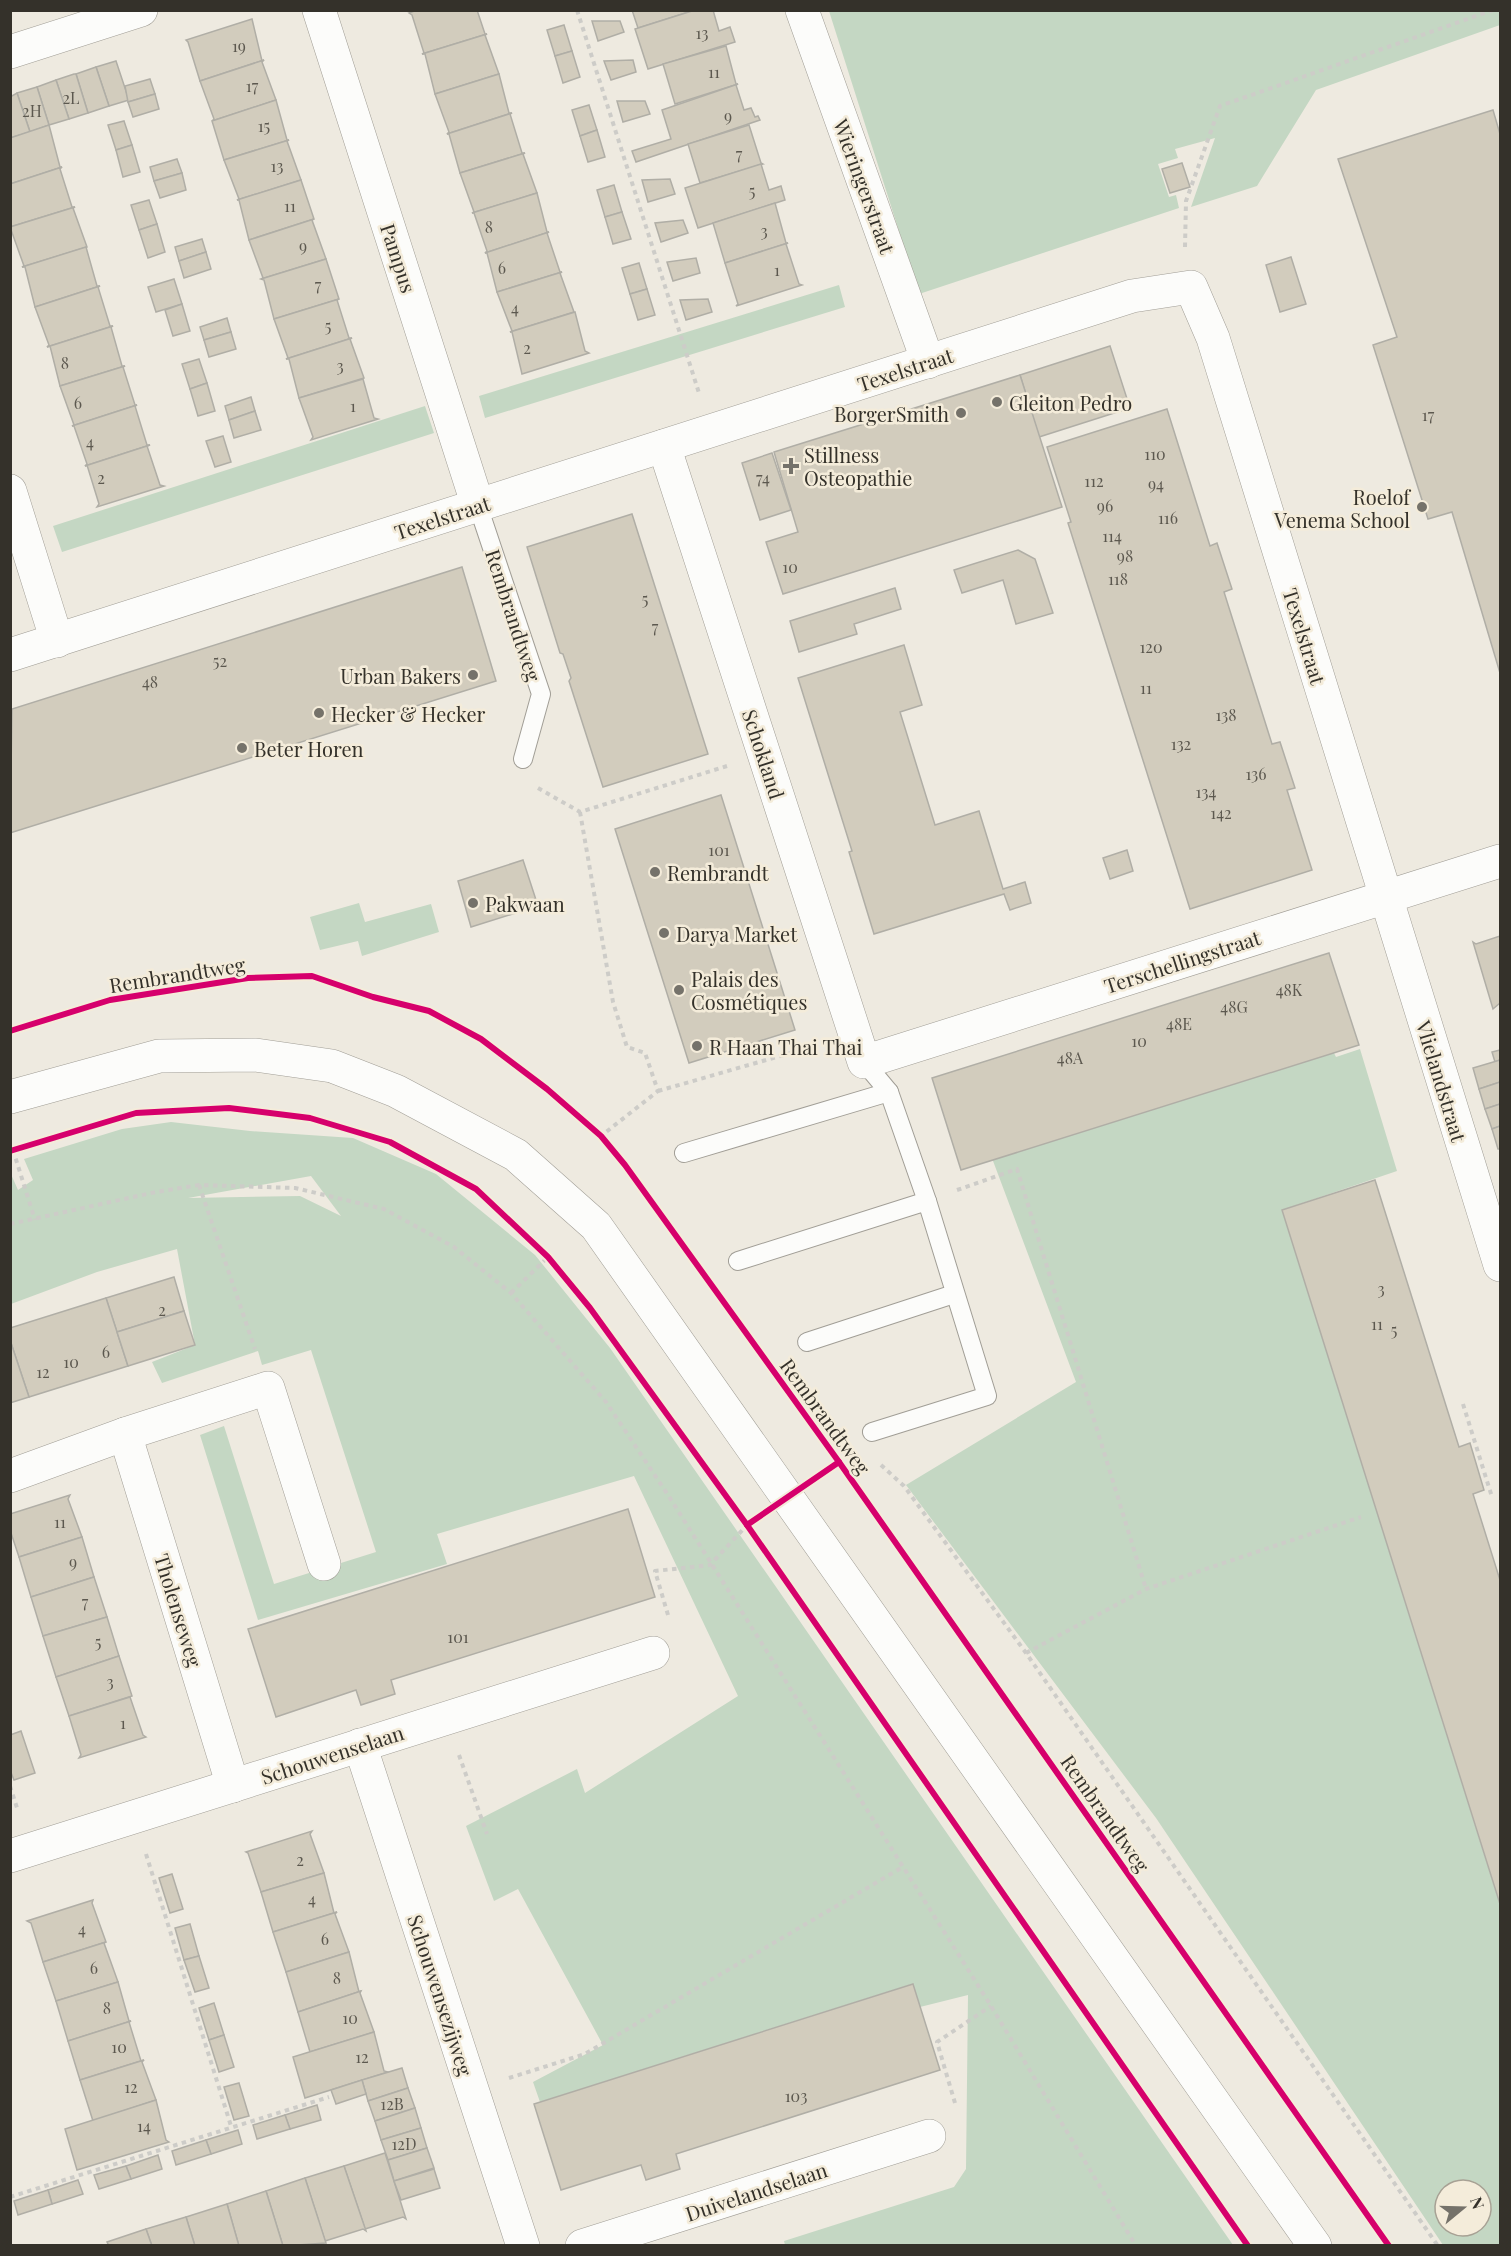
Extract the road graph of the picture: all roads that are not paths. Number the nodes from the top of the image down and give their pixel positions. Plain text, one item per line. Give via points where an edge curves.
1 (141, 10) edge
2 (319, 10) edge
3 (802, 10) edge
4 (10, 52) edge
5 (928, 362) junction
6 (664, 446) junction
7 (10, 491) edge
8 (478, 506) junction
9 (57, 641) junction
10 (10, 655) edge
11 (523, 759) dead end
12 (1500, 861) edge
13 (1384, 897) junction
14 (859, 1048) junction
15 (890, 1092) junction
16 (10, 1097) edge
17 (684, 1153) dead end
18 (927, 1201) junction
19 (738, 1261) dead end
20 (1500, 1265) edge
21 (954, 1294) junction
22 (807, 1342) dead end
23 (872, 1432) dead end
24 (125, 1434) junction
25 (10, 1476) edge
26 (324, 1564) dead end
27 (653, 1653) road end
28 (360, 1745) junction
29 (233, 1786) junction
30 (10, 1856) edge
31 (929, 2136) road end
32 (651, 2235) edge
33 (523, 2246) edge
34 (582, 2246) edge
35 (1315, 2246) edge

1 - 4 street
2 - 8 street, Pampus
3 - 5 street, Wieringerstraat
5 - 6 street, Texelstraat
5 - 13 street, Texelstraat via 1132,296 1191,287 1213,338
6 - 8 street, Texelstraat
6 - 14 street, Schokland
7 - 9 street
8 - 9 street, Texelstraat
8 - 11 lane, Rembrandtweg via 540,694
9 - 10 street, Texelstraat
12 - 13 street, Terschellingstraat
13 - 14 street, Terschellingstraat
13 - 20 street, Vlielandstraat
14 - 15 lane
15 - 17 lane
15 - 18 lane
16 - 35 street via 159,1056 256,1055 332,1066 396,1091 516,1155 596,1226
18 - 19 lane
18 - 21 lane
21 - 22 lane
21 - 23 lane via 987,1396
24 - 25 street
24 - 26 street via 268,1388
24 - 29 street, Tholenseweg
27 - 28 street, Schouwenselaan
28 - 29 street, Schouwenselaan
28 - 33 street, Schouwensezijweg
29 - 30 street, Schouwenselaan
31 - 32 street, Duivelandselaan
32 - 34 street, Duivelandselaan

